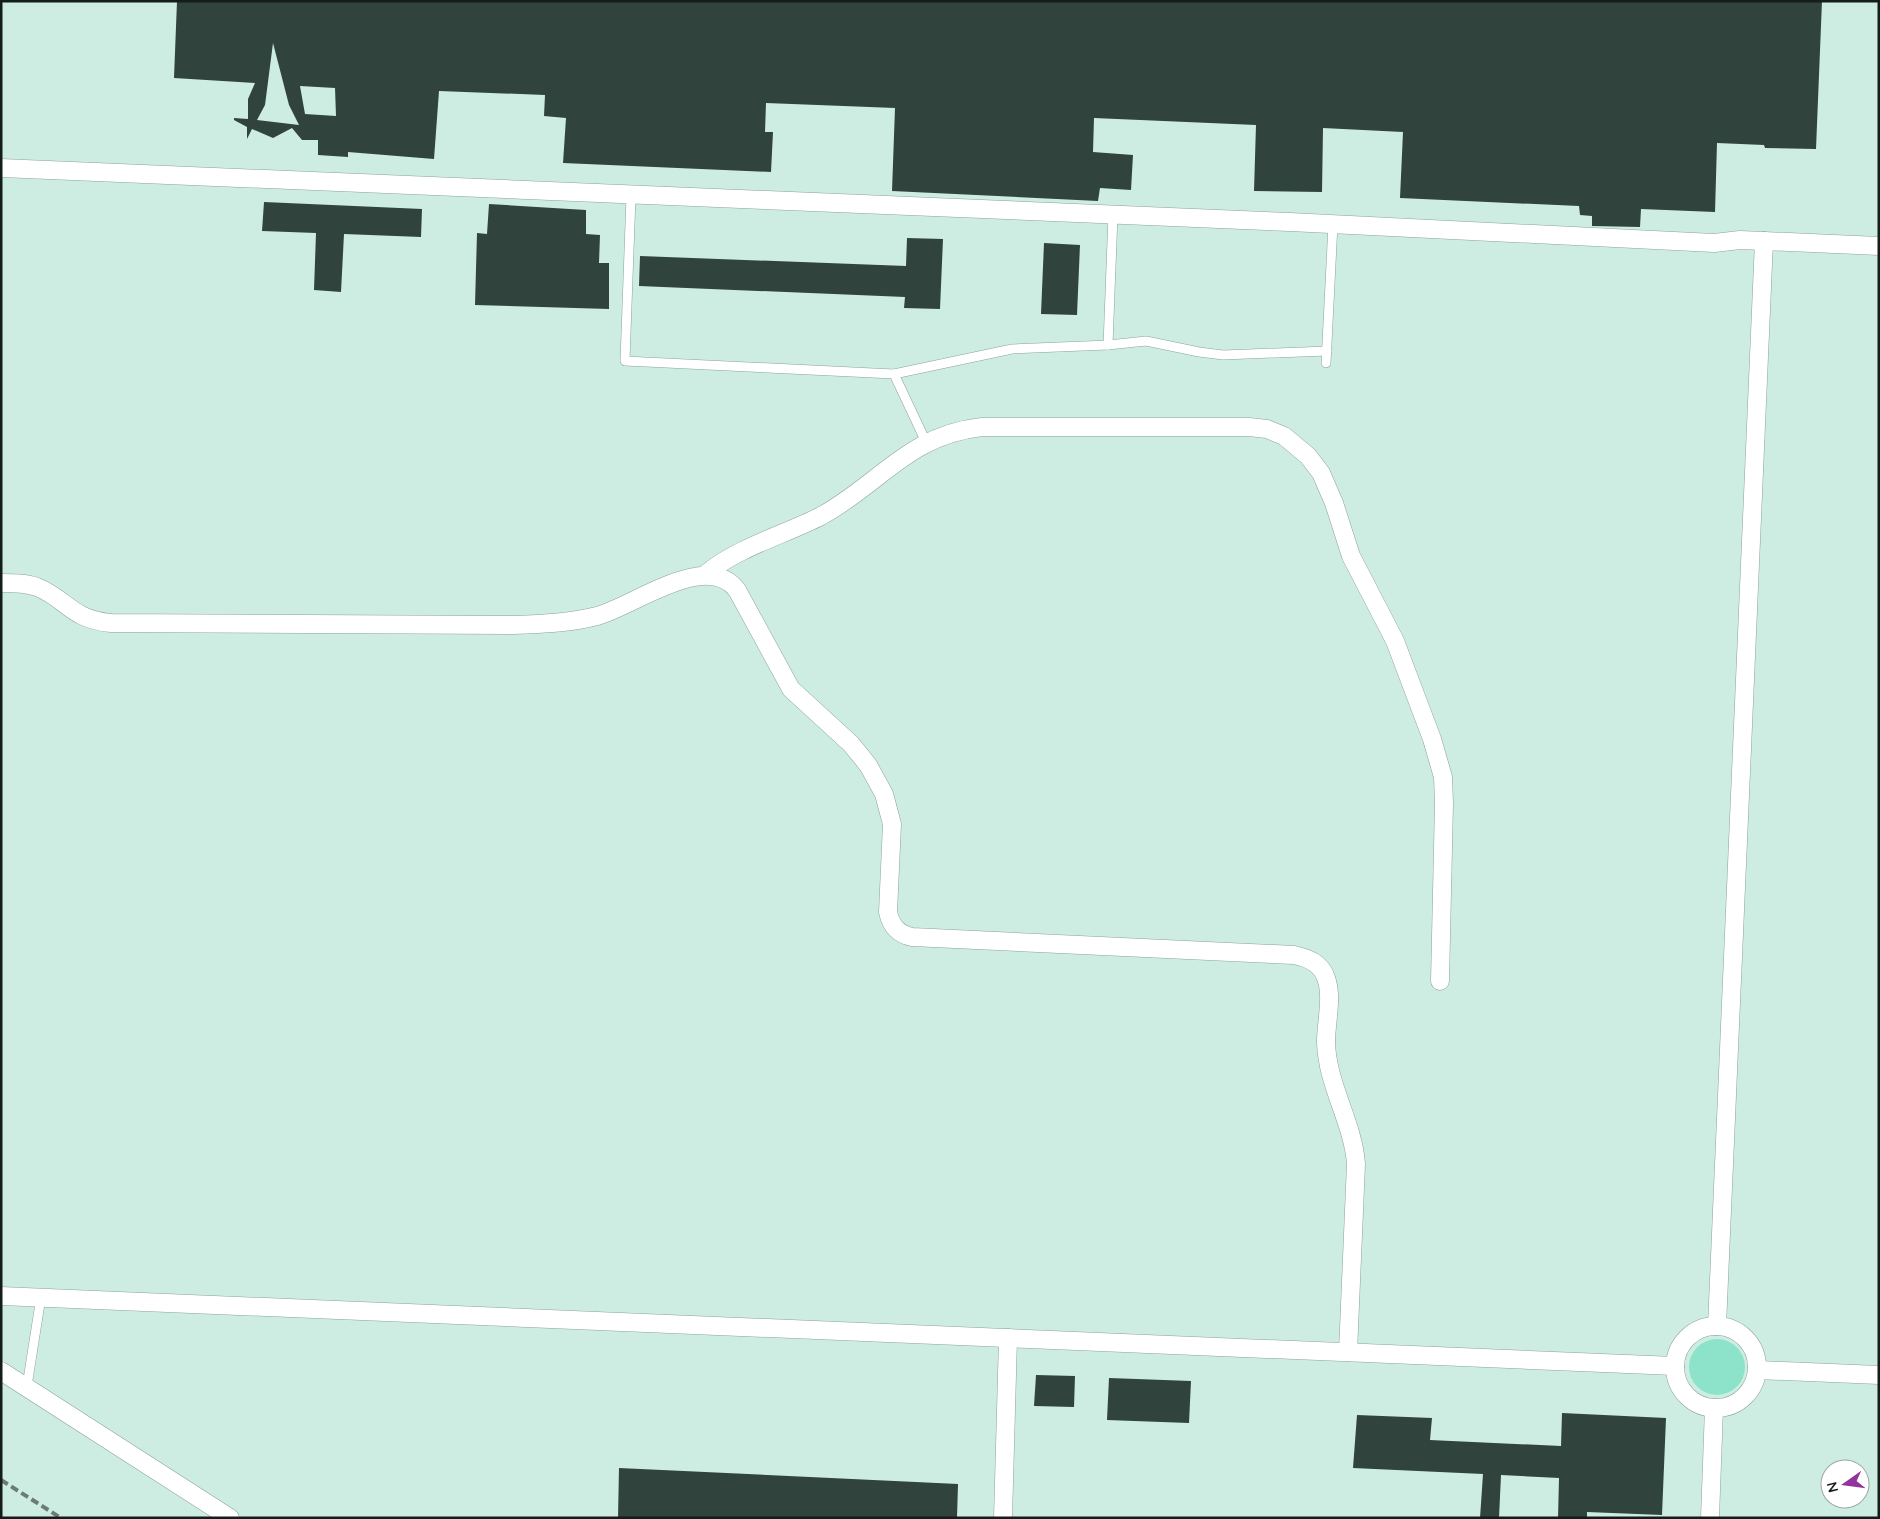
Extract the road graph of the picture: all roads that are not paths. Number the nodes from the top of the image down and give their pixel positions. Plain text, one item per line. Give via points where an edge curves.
1 (1, 168) edge
2 (631, 196) junction
3 (1113, 215) junction
4 (1334, 224) junction
5 (1764, 241) junction
6 (1879, 246) edge
7 (1108, 345) junction
8 (1327, 351) junction
9 (1326, 363) dead end
10 (894, 374) junction
11 (926, 442) junction
12 (706, 574) junction
13 (1, 583) edge
14 (1440, 981) dead end
15 (1, 1296) edge
16 (40, 1297) junction
17 (1718, 1326) junction
18 (1008, 1338) junction
19 (1348, 1352) junction
20 (1675, 1366) junction
21 (1758, 1370) junction
22 (1, 1371) edge
23 (1879, 1375) edge
24 (27, 1386) junction
25 (1714, 1408) junction
26 (230, 1518) edge
27 (1003, 1518) edge
28 (1710, 1518) edge

1 - 2 street
2 - 3 street
2 - 10 lane via 626,361
3 - 4 street
3 - 7 lane
4 - 5 street via 1714,243
4 - 8 lane
5 - 6 street
5 - 17 street
7 - 8 lane via 1146,341 1223,355
7 - 10 lane via 1012,349
8 - 9 lane
10 - 11 lane
11 - 12 street via 842,503 810,522 724,561
11 - 14 street via 949,433 982,427 1259,427 1284,436 1308,456 1328,486 1351,556 1395,641 1437,752 1444,796
12 - 13 street via 681,580 596,616 513,625 110,623 77,614 39,588
12 - 19 street via 721,577 733,585 791,689 851,744 874,775 890,814 887,904 890,918 900,933 1294,955 1319,966 1328,985 1328,1061 1354,1141 1356,1164
15 - 16 street
16 - 18 street
16 - 24 lane
17 - 20 street via 1700,1329 1688,1337 1680,1348
17 - 21 street via 1732,1329 1748,1341 1756,1355
18 - 19 street
18 - 27 street
19 - 20 street
20 - 25 street via 1679,1385 1688,1397 1700,1405
21 - 23 street
21 - 25 street via 1746,1396 1729,1406
22 - 24 street
24 - 26 street
25 - 28 street

